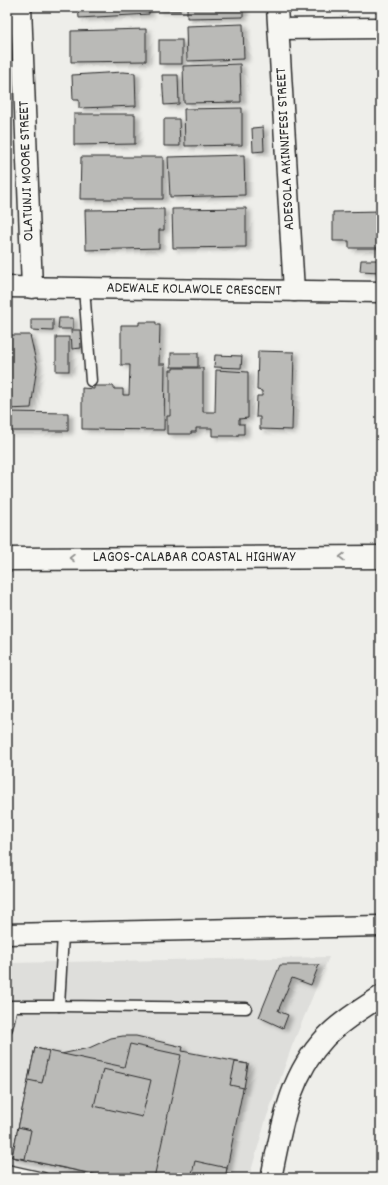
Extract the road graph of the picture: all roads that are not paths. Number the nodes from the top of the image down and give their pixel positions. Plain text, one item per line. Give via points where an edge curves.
1 (21, 7) edge
2 (277, 7) edge
3 (381, 28) edge
4 (279, 29) junction
5 (7, 287) edge
6 (32, 288) junction
7 (84, 288) junction
8 (294, 291) junction
9 (381, 292) edge
10 (91, 380) dead end
11 (381, 557) edge
12 (7, 559) edge
13 (381, 926) edge
14 (7, 934) edge
15 (63, 934) junction
16 (381, 996) edge
17 (59, 1006) junction
18 (246, 1008) dead end
19 (7, 1028) edge
20 (7, 1170) edge
21 (43, 1178) edge
22 (270, 1178) edge

1 - 6 street, OLATUNJI MOORE STREET
2 - 4 street, ADESOLA AKINNIFESI STREET
3 - 4 street
4 - 8 street, ADESOLA AKINNIFESI STREET
5 - 6 street, ADEWALE KOLAWOLE CRESCENT
6 - 7 street, ADEWALE KOLAWOLE CRESCENT
7 - 8 street, ADEWALE KOLAWOLE CRESCENT
7 - 10 lane
8 - 9 street, ADEWALE KOLAWOLE CRESCENT
11 -> 12 highway, LAGOS-CALABAR COASTAL HIGHWAY
13 - 15 street
14 - 15 street
15 - 17 lane
16 - 22 street via 346,1019 325,1038 309,1058 296,1080 288,1101
17 - 18 lane
17 - 19 lane via 12,1006
20 - 21 lane

